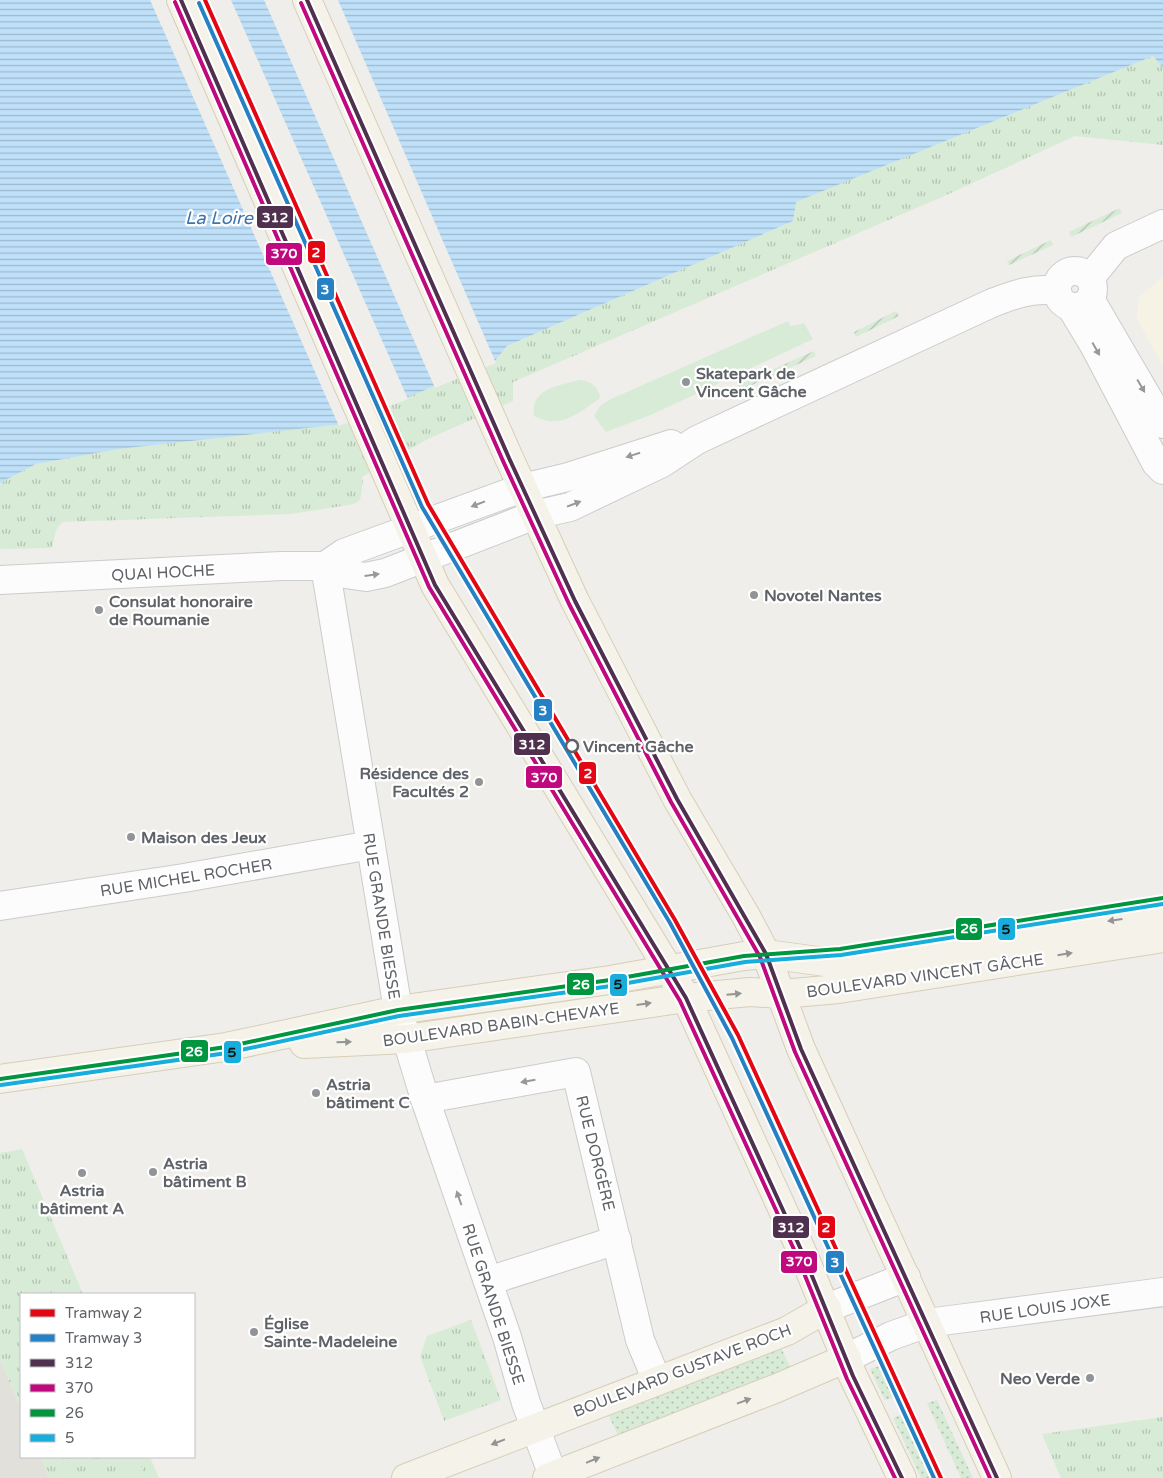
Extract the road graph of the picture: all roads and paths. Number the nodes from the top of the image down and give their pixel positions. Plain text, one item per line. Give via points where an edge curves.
1 (181, 0) edge
2 (307, 0) edge
3 (1163, 224) edge
4 (1077, 294) junction
5 (1163, 424) edge
6 (697, 440) junction
7 (1163, 470) edge
8 (522, 488) junction
9 (535, 515) junction
10 (410, 530) junction
11 (422, 559) junction
12 (325, 566) junction
13 (0, 580) edge
14 (371, 846) junction
15 (0, 906) edge
16 (1163, 913) edge
17 (1163, 938) edge
18 (766, 954) junction
19 (670, 970) junction
20 (781, 994) junction
21 (686, 998) junction
22 (398, 1010) junction
23 (406, 1039) junction
24 (226, 1047) junction
25 (0, 1079) edge
26 (425, 1099) junction
27 (617, 1240) junction
28 (906, 1277) junction
29 (488, 1281) junction
30 (1163, 1292) edge
31 (826, 1308) junction
32 (927, 1323) junction
33 (847, 1358) junction
34 (657, 1381) junction
35 (535, 1428) junction
36 (552, 1477) edge
37 (406, 1478) edge
38 (902, 1478) edge
39 (997, 1478) edge

1 - 10 main road
2 - 8 main road
3 - 4 street via 1116,246
4 -> 5 street
4 - 6 street via 1045,289 1017,293
4 -> 7 street via 1094,345
6 -> 8 street via 664,444 568,477
9 -> 6 street via 580,502 662,462
8 - 9 main road
8 -> 10 street
9 - 11 street
9 - 18 main road via 575,601 677,799
10 - 11 main road
10 - 12 street via 344,553
12 -> 11 street via 345,574 366,577
11 - 19 main road
12 - 13 street, QUAI HOCHE
12 - 14 street, RUE GRANDE BIESSE
14 - 15 street, RUE MICHEL ROCHER
14 - 22 street, RUE GRANDE BIESSE
16 -> 18 main road, BOULEVARD VINCENT GÂCHE via 833,962
20 -> 17 main road, BOULEVARD VINCENT GÂCHE via 839,989
18 - 19 main road, BOULEVARD VINCENT GÂCHE
18 - 20 main road
19 - 21 main road
19 - 22 main road, BOULEVARD BABIN-CHEVAYE
21 -> 20 main road, BOULEVARD VINCENT GÂCHE via 750,992
20 - 28 main road via 805,1058
23 -> 21 main road, BOULEVARD BABIN-CHEVAYE
21 - 31 main road
22 - 23 street, RUE GRANDE BIESSE
22 - 24 main road, BOULEVARD BABIN-CHEVAYE
24 -> 23 main road, BOULEVARD BABIN-CHEVAYE
23 - 26 street, RUE GRANDE BIESSE
24 - 25 main road, BOULEVARD BABIN-CHEVAYE
27 -> 26 street, RUE DORGÈRE via 576,1072
29 -> 26 street, RUE GRANDE BIESSE
27 - 29 street
27 - 34 street, RUE DORGÈRE via 640,1340
28 - 31 street
28 - 32 main road
29 - 35 street, RUE GRANDE BIESSE
30 - 32 street, RUE LOUIS JOXE
31 - 33 main road
31 - 34 main road, BOULEVARD GUSTAVE ROCH via 787,1331
32 - 33 street, RUE LOUIS JOXE via 890,1336
32 - 39 main road
36 -> 33 main road
33 - 38 main road
34 - 35 main road, BOULEVARD GUSTAVE ROCH
35 - 36 street
35 -> 37 main road, BOULEVARD GUSTAVE ROCH

